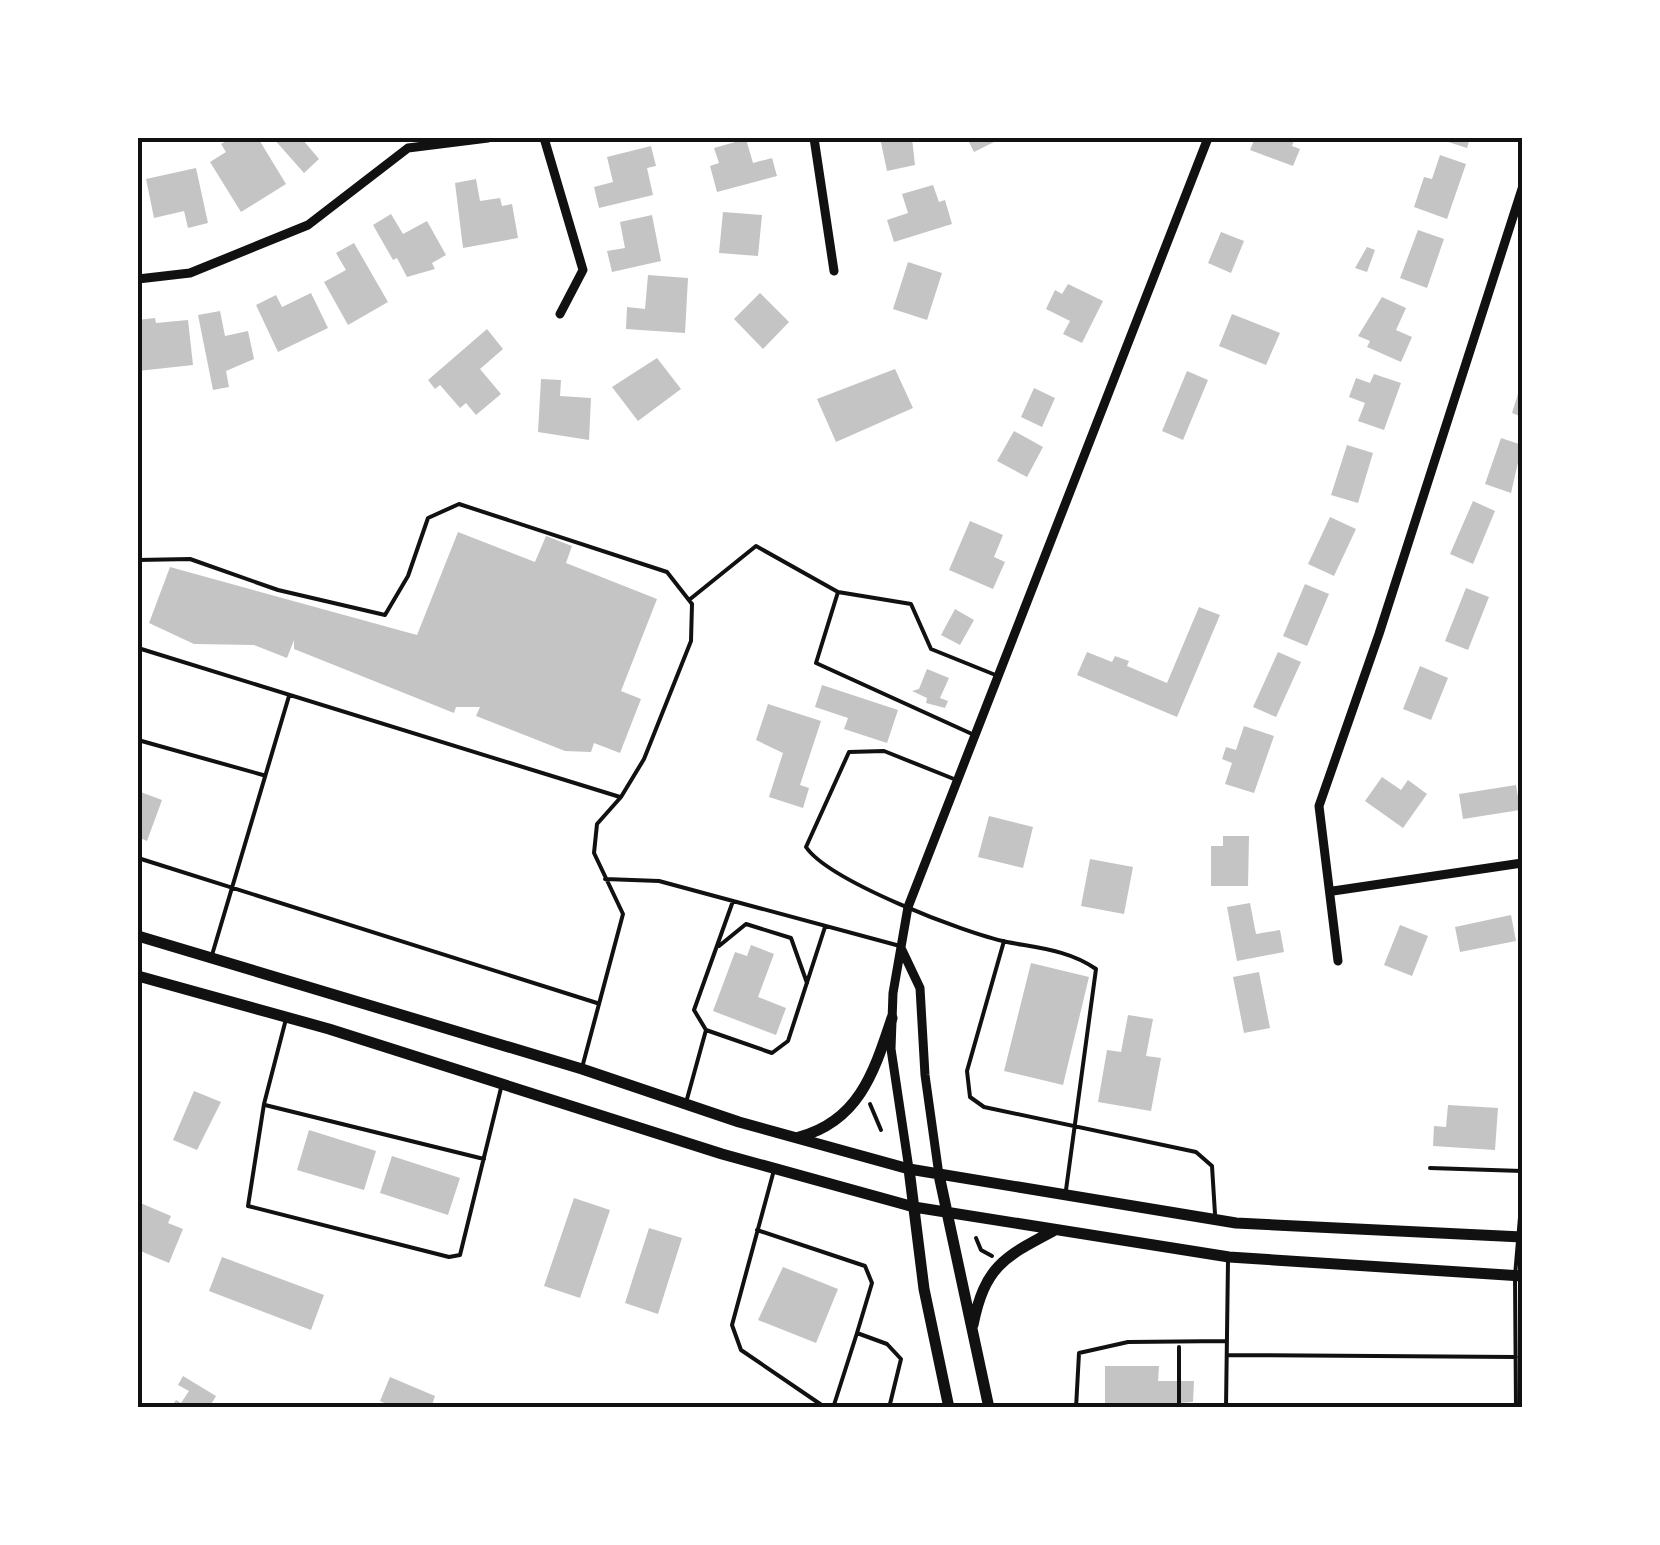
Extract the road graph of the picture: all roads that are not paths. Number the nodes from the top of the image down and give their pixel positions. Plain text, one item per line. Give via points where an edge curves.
1 (488, 138) edge
2 (544, 138) edge
3 (814, 138) edge
4 (1208, 138) edge
5 (1522, 189) edge
6 (834, 271) dead end
7 (138, 279) edge
8 (560, 314) dead end
9 (138, 560) edge
10 (838, 592) junction
11 (690, 600) junction
12 (138, 648) edge
13 (998, 676) junction
14 (289, 696) junction
15 (976, 736) junction
16 (138, 740) edge
17 (264, 776) junction
18 (958, 780) junction
19 (621, 798) junction
20 (138, 858) edge
21 (1522, 862) edge
22 (605, 879) junction
23 (233, 886) junction
24 (1333, 891) junction
25 (733, 901) junction
26 (908, 907) junction
27 (826, 926) junction
28 (138, 936) edge
29 (1004, 941) junction
30 (900, 946) junction
31 (716, 949) junction
32 (211, 957) junction
33 (1338, 961) dead end
34 (138, 976) edge
35 (807, 982) junction
36 (597, 1003) junction
37 (287, 1017) junction
38 (892, 1018) junction
39 (706, 1030) junction
40 (582, 1069) junction
41 (502, 1084) junction
42 (264, 1104) junction
43 (686, 1104) junction
44 (1074, 1128) junction
45 (796, 1138) junction
46 (484, 1160) junction
47 (775, 1168) junction
48 (1430, 1168) dead end
49 (909, 1169) junction
50 (1522, 1172) edge
51 (939, 1175) junction
52 (1522, 1194) edge
53 (1066, 1195) junction
54 (914, 1207) junction
55 (947, 1213) junction
56 (1215, 1219) junction
57 (757, 1230) junction
58 (1055, 1230) junction
59 (1521, 1237) edge
60 (1228, 1256) junction
61 (1519, 1276) edge
62 (972, 1330) junction
63 (857, 1334) junction
64 (1519, 1334) edge
65 (1227, 1341) junction
66 (1179, 1345) junction
67 (1227, 1355) junction
68 (1516, 1358) junction
69 (830, 1408) edge
70 (889, 1408) edge
71 (949, 1408) edge
72 (989, 1408) edge
73 (1076, 1408) edge
74 (1179, 1408) edge
75 (1226, 1408) edge
76 (1516, 1408) edge

1 - 7 street via 408,148 308,224 190,273
2 - 8 street via 582,270
3 - 6 street
4 - 13 street
5 - 24 street via 1319,806
9 - 11 lane via 190,559 278,590 385,615 408,576 428,518 459,504 667,572
10 - 11 lane via 756,546
10 - 13 lane via 911,604 931,649
10 - 15 lane via 816,663
11 - 19 lane via 691,641 679,676
12 - 14 lane
13 - 15 street
14 - 17 lane
14 - 19 lane
15 - 18 street
16 - 17 lane
17 - 23 lane
18 - 26 street
18 - 26 lane via 884,751 848,752 806,847 817,864
19 - 22 lane via 596,824 594,852
20 - 23 lane
21 - 24 street
22 - 25 lane via 659,881
22 - 36 lane via 623,914
23 - 32 lane
23 - 36 lane
24 - 33 street
25 - 27 lane
25 - 31 lane
26 - 29 lane
26 - 30 street
27 - 30 lane
27 - 35 lane
28 - 32 main road
29 - 44 lane via 1043,946 1098,972
29 - 44 lane via 967,1071 970,1097
30 - 38 street
30 - 51 street via 920,988
31 - 35 lane via 746,924 791,938
31 - 39 lane via 694,1010
32 - 40 main road
34 - 37 main road
35 - 39 lane via 788,1042 772,1052
36 - 40 lane
37 - 41 main road
37 - 42 lane
38 - 45 main road via 872,1076 849,1112 822,1131
38 - 49 street
39 - 43 lane
40 - 43 main road
41 - 46 lane
41 - 47 main road
42 - 46 lane
42 - 46 lane via 248,1206 449,1258 460,1255
43 - 45 main road
44 - 53 lane
44 - 56 lane via 1196,1152 1212,1166
45 - 49 main road
47 - 54 main road
47 - 57 lane
48 - 50 lane
49 - 51 main road
49 - 54 main road
51 - 53 main road
51 - 55 main road
52 - 59 lane
53 - 56 main road
54 - 55 main road
54 - 71 main road
55 - 58 main road
55 - 62 main road
56 - 59 main road
57 - 63 lane via 865,1266 872,1284
57 - 69 lane via 732,1325 741,1350
58 - 60 main road
58 - 62 main road via 1001,1259 980,1291
59 - 61 lane
60 - 61 main road
60 - 65 lane
61 - 64 lane
62 - 72 main road
63 - 69 lane
63 - 70 lane via 887,1344 901,1359
64 - 68 lane
65 - 66 lane
65 - 67 lane
66 - 73 lane via 1128,1342 1078,1353
66 - 74 lane
67 - 68 lane
67 - 75 lane
68 - 76 lane

